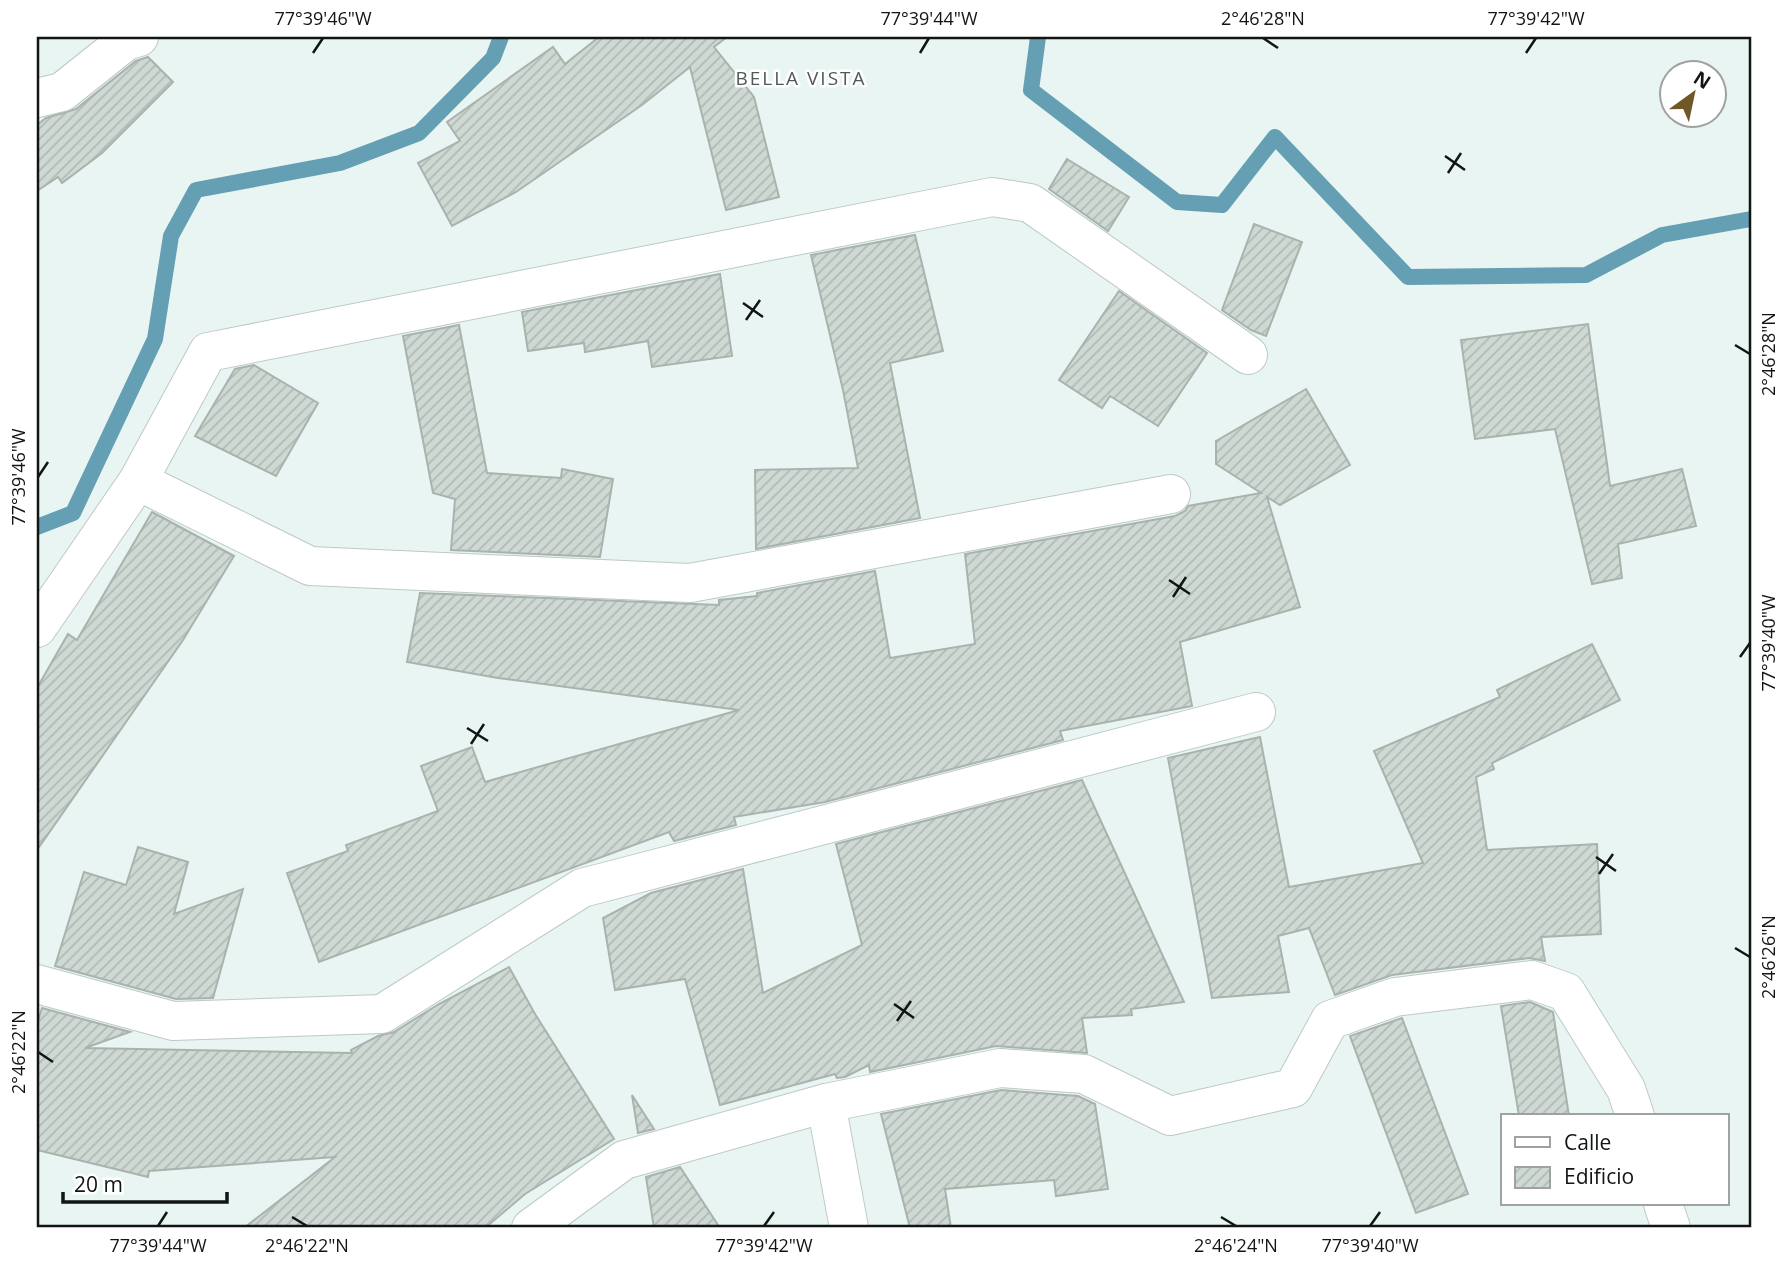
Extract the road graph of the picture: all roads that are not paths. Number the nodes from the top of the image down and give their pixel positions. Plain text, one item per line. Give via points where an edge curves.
1 (139, 37) edge
2 (37, 98) edge
3 (1248, 355) dead end
4 (138, 481) junction
5 (1171, 494) dead end
6 (37, 628) edge
7 (1256, 712) dead end
8 (37, 985) edge
9 (826, 1103) junction
10 (1634, 1114) edge
11 (1665, 1206) edge
12 (531, 1228) edge
13 (849, 1228) edge
14 (1671, 1228) edge

1 - 2 street via 126,41 62,92
3 - 4 street via 1030,202 992,197 208,352
4 - 5 street via 310,566 690,583
4 - 6 street
7 - 8 street via 582,888 383,1014 173,1021
9 - 10 street via 1000,1068 1084,1074 1170,1116 1293,1088 1330,1020 1395,997 1532,980 1566,992 1626,1088
9 - 12 street via 624,1160
9 - 13 street
11 - 14 street

